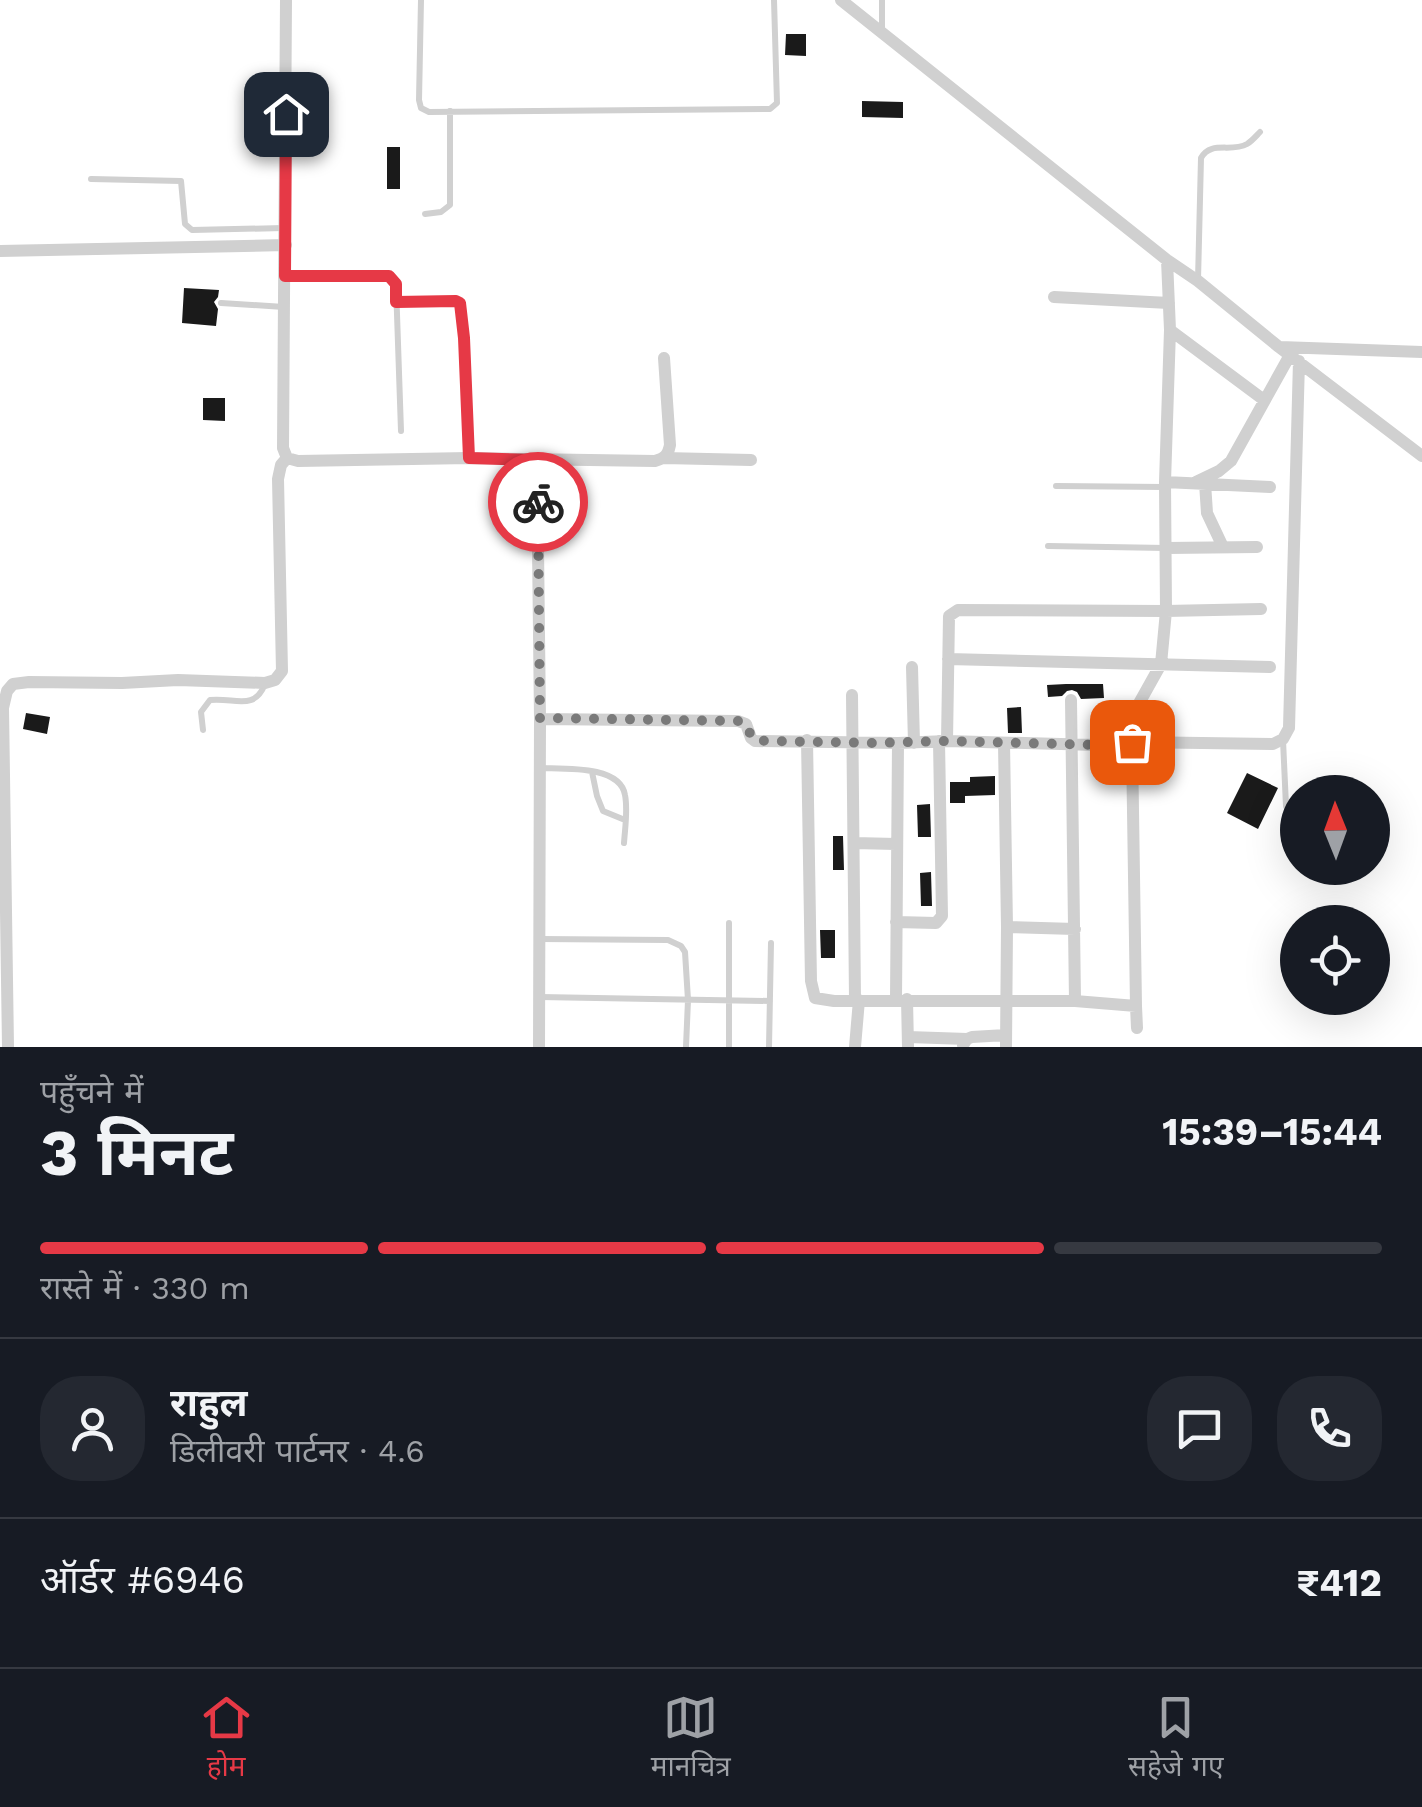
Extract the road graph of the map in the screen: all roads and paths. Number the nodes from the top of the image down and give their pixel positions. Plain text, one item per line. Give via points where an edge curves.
1 (286, 0) edge
2 (422, 0) edge
3 (774, 0) edge
4 (841, 0) edge
5 (882, 0) edge
6 (882, 32) junction
7 (450, 111) junction
8 (1260, 132) dead end
9 (91, 179) dead end
10 (425, 214) dead end
11 (286, 228) junction
12 (286, 245) junction
13 (0, 250) edge
14 (1167, 260) junction
15 (285, 276) junction
16 (1198, 281) junction
17 (1054, 297) dead end
18 (396, 302) junction
19 (221, 303) dead end
20 (1169, 303) junction
21 (285, 307) junction
22 (1170, 330) junction
23 (1422, 352) edge
24 (1290, 354) junction
25 (664, 358) dead end
26 (1264, 400) junction
27 (400, 432) dead end
28 (1422, 456) edge
29 (287, 458) junction
30 (469, 458) junction
31 (664, 458) junction
32 (537, 460) junction
33 (751, 460) dead end
34 (1200, 482) junction
35 (1165, 484) junction
36 (1056, 486) dead end
37 (1270, 487) dead end
38 (1048, 546) dead end
39 (1257, 547) dead end
40 (1167, 548) junction
41 (1223, 548) junction
42 (1261, 610) dead end
43 (1166, 611) junction
44 (948, 659) junction
45 (1161, 664) junction
46 (912, 667) dead end
47 (1270, 667) dead end
48 (265, 683) junction
49 (852, 695) dead end
50 (1071, 700) dead end
51 (540, 718) junction
52 (203, 730) dead end
53 (1282, 739) junction
54 (806, 740) junction
55 (943, 741) junction
56 (914, 742) junction
57 (853, 743) junction
58 (898, 743) junction
59 (1004, 743) junction
60 (1132, 744) junction
61 (1073, 746) junction
62 (539, 768) junction
63 (592, 772) junction
64 (1284, 775) edge
65 (625, 820) junction
66 (854, 842) junction
67 (624, 843) dead end
68 (896, 844) junction
69 (896, 922) junction
70 (730, 923) dead end
71 (1008, 927) junction
72 (1074, 929) junction
73 (539, 939) junction
74 (771, 944) dead end
75 (539, 997) junction
76 (688, 1000) junction
77 (729, 1000) junction
78 (857, 1000) junction
79 (901, 1000) junction
80 (1005, 1000) junction
81 (770, 1001) junction
82 (1075, 1001) junction
83 (1136, 1006) junction
84 (1137, 1028) dead end
85 (1006, 1041) edge
86 (908, 1042) edge
87 (964, 1043) edge
88 (8, 1047) edge
89 (539, 1047) edge
90 (686, 1047) edge
91 (729, 1047) edge
92 (769, 1047) edge
93 (856, 1047) edge

1 - 11 street
2 - 7 lane via 421,108
3 - 7 lane via 777,102 770,109
4 - 6 street
5 - 6 lane
6 - 14 street
7 - 10 lane via 450,205
8 - 16 lane via 1241,146 1203,152
9 - 11 lane via 181,181 192,230
11 - 12 street
12 - 13 street
12 - 15 street
14 - 16 street
14 - 20 street
15 - 18 lane via 389,276
15 - 21 street
16 - 24 street
17 - 20 street
18 - 27 lane
18 - 30 lane via 461,306
19 - 21 lane
20 - 22 street
21 - 29 street
22 - 26 street
22 - 35 street
23 - 24 street
24 - 26 street
24 - 28 street
24 - 53 street via 1291,712
25 - 31 street via 670,445
26 - 34 street via 1226,467
29 - 30 street
29 - 48 street via 278,490 282,671
30 - 32 street
31 - 32 street
31 - 33 street
32 - 51 street
34 - 35 street
34 - 37 street
34 - 41 street
35 - 36 lane
35 - 40 street
38 - 40 lane
39 - 41 street
40 - 41 street
40 - 43 street
42 - 43 street
43 - 44 street via 958,610 949,616
43 - 45 street
44 - 45 street
44 - 55 street
45 - 47 street
45 - 60 street via 1137,707
46 - 56 street
48 - 52 lane via 255,700 210,700 202,712
48 - 88 street via 29,682 7,691
49 - 57 street
50 - 61 street
51 - 54 street via 738,721 755,740
51 - 62 street
53 - 60 street
53 - 64 lane
54 - 57 street
54 - 78 street via 812,993 821,1001
55 - 56 street
55 - 59 street
55 - 69 street via 942,916 936,923
56 - 58 street
57 - 58 street
57 - 66 street
58 - 68 street
59 - 61 street
59 - 71 street
60 - 61 street
60 - 83 street
61 - 72 street
62 - 63 lane
62 - 73 street
63 - 65 lane via 603,811
63 - 65 lane via 622,783
65 - 67 lane
66 - 68 street
66 - 78 street
68 - 69 street
69 - 79 street
70 - 77 lane
71 - 72 street
71 - 80 street
72 - 82 street
73 - 75 street
73 - 76 lane via 676,942 685,952
74 - 81 lane
75 - 76 lane
75 - 89 street
76 - 77 lane
76 - 90 lane
77 - 81 lane
77 - 91 lane
78 - 79 street
78 - 93 street
79 - 80 street
79 - 86 street
80 - 82 street
80 - 85 street
81 - 92 lane
82 - 83 street
83 - 84 street
85 - 87 street
86 - 87 street

